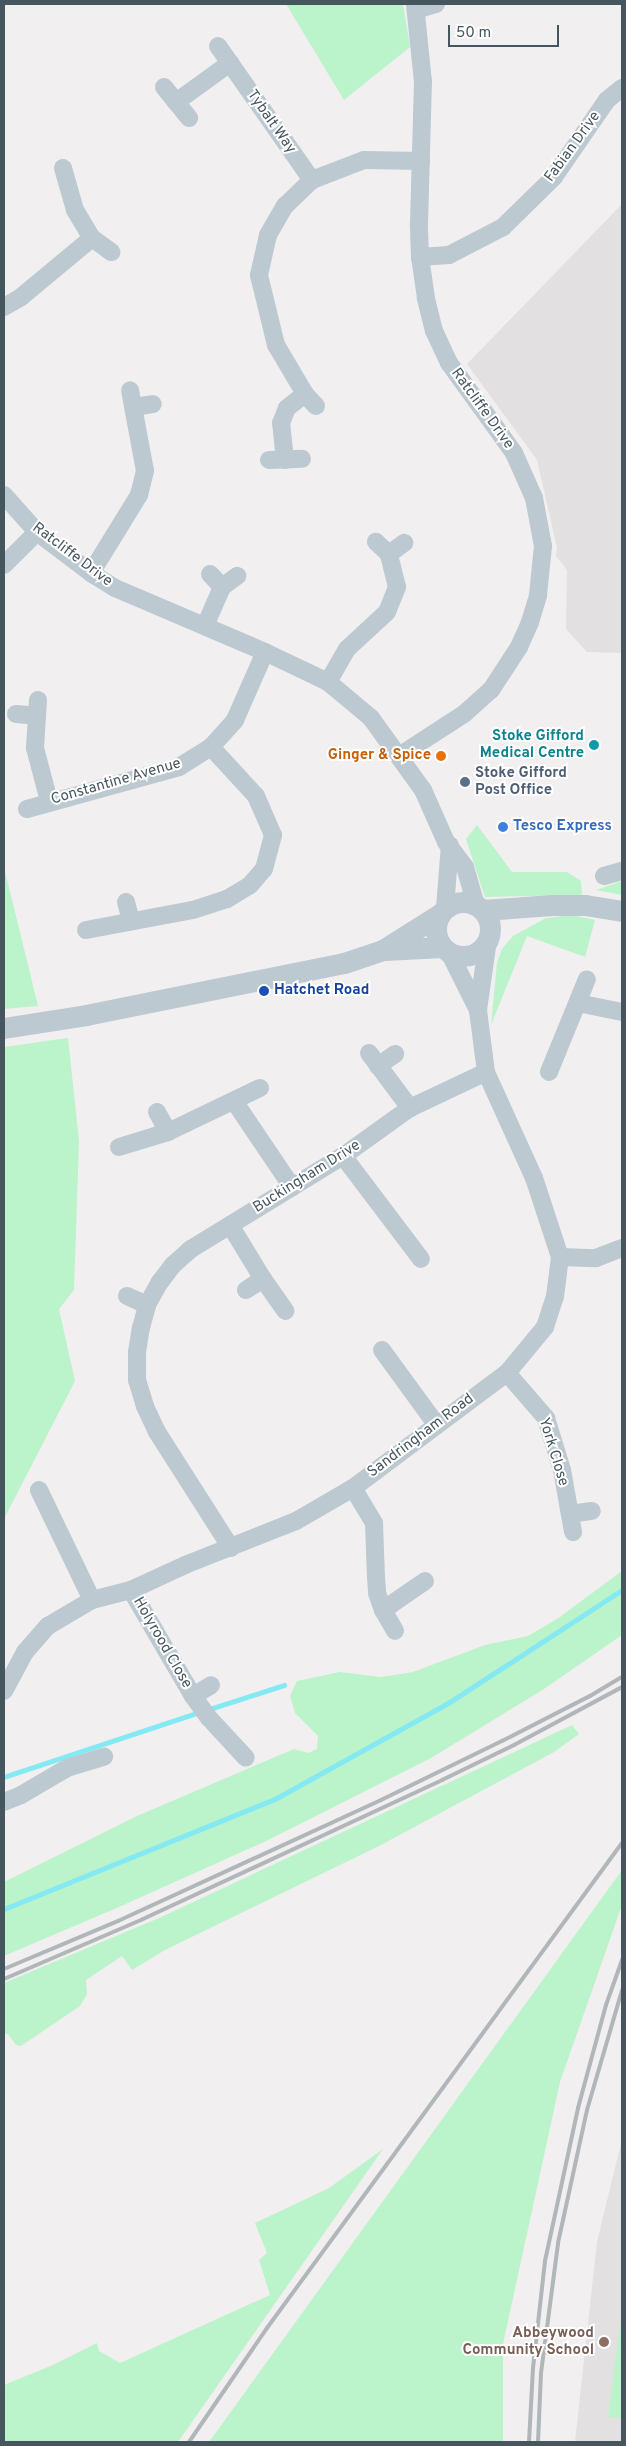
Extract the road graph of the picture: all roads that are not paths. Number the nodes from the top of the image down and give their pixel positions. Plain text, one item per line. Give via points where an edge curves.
1 (436, 4) edge
2 (415, 7) edge
3 (218, 46) dead end
4 (230, 63) junction
5 (164, 87) dead end
6 (622, 88) edge
7 (176, 102) junction
8 (189, 118) dead end
9 (421, 161) junction
10 (63, 168) dead end
11 (312, 180) junction
12 (92, 238) junction
13 (111, 252) dead end
14 (420, 257) junction
15 (4, 307) edge
16 (153, 404) dead end
17 (285, 460) dead end
18 (4, 495) edge
19 (37, 532) junction
20 (404, 543) dead end
21 (4, 565) edge
22 (91, 573) junction
23 (210, 574) dead end
24 (237, 576) dead end
25 (222, 587) junction
26 (205, 626) junction
27 (265, 652) junction
28 (328, 682) junction
29 (16, 714) dead end
30 (210, 747) junction
31 (399, 756) junction
32 (49, 801) junction
33 (27, 809) dead end
34 (450, 845) junction
35 (622, 871) edge
36 (604, 876) dead end
37 (126, 902) dead end
38 (544, 906) junction
39 (479, 907) junction
40 (442, 911) junction
41 (622, 911) edge
42 (131, 921) junction
43 (86, 930) dead end
44 (489, 935) junction
45 (445, 949) junction
46 (383, 950) junction
47 (587, 978) dead end
48 (578, 1003) junction
49 (478, 1010) junction
50 (622, 1012) edge
51 (4, 1028) edge
52 (395, 1054) dead end
53 (486, 1072) junction
54 (549, 1072) dead end
55 (260, 1088) dead end
56 (234, 1101) junction
57 (410, 1108) junction
58 (157, 1112) dead end
59 (168, 1132) junction
60 (119, 1147) dead end
61 (343, 1156) junction
62 (292, 1187) junction
63 (230, 1225) junction
64 (622, 1248) edge
65 (560, 1257) junction
66 (421, 1259) dead end
67 (263, 1279) junction
68 (246, 1290) dead end
69 (127, 1296) dead end
70 (148, 1305) junction
71 (285, 1311) dead end
72 (382, 1350) dead end
73 (507, 1373) junction
74 (436, 1424) junction
75 (353, 1488) junction
76 (39, 1490) dead end
77 (592, 1511) dead end
78 (570, 1514) junction
79 (573, 1532) dead end
80 (231, 1548) junction
81 (425, 1581) dead end
82 (131, 1590) junction
83 (92, 1600) junction
84 (383, 1610) junction
85 (395, 1631) dead end
86 (211, 1685) dead end
87 (4, 1690) edge
88 (193, 1696) junction
89 (104, 1757) dead end
90 (246, 1758) dead end
91 (4, 1802) edge

1 - 2 street
2 - 9 street, Ratcliffe Drive via 423,82
3 - 4 street, Tybalt Way
4 - 7 street
4 - 11 street, Tybalt Way
5 - 7 street
6 - 14 street, Fabian Drive via 607,100 554,177 503,227 449,254
7 - 8 street
9 - 11 street via 364,160
9 - 14 street, Ratcliffe Drive
10 - 12 street via 75,210
11 - 17 street via 285,206 268,235 259,275 276,345 311,400 287,408 281,423
12 - 13 street
12 - 15 street via 21,297
14 - 31 street, Ratcliffe Drive via 434,332 449,363 514,453 534,498 543,546 538,594 530,622 519,647 491,690 464,714
16 - 22 street via 132,399 145,471 139,495
18 - 19 street, Ratcliffe Drive
19 - 21 street
19 - 22 street, Ratcliffe Drive
20 - 28 street via 383,548 395,569 397,587 387,612 347,649
22 - 26 street, Ratcliffe Drive via 115,588
23 - 25 street
24 - 25 street
25 - 26 street
26 - 27 street, Ratcliffe Drive
27 - 28 street, Ratcliffe Drive
27 - 30 street, Constantine Avenue via 235,720
28 - 31 street, Ratcliffe Drive via 371,718
29 - 32 street via 38,708 35,748
30 - 32 street, Constantine Avenue via 179,767
30 - 42 street via 256,796 272,836 264,869 250,885 227,899 193,910
31 - 34 street, Ratcliffe Drive via 423,790
32 - 33 street, Constantine Avenue
34 - 39 street, Ratcliffe Drive via 465,867
34 - 40 street
35 - 36 street
37 - 42 street
38 - 39 street
38 - 41 street via 584,905
38 - 44 street
39 - 40 street via 460,902
39 - 44 street via 487,916
40 - 45 street via 435,931
40 - 46 street
42 - 43 street
44 - 45 street via 483,947 472,955 456,955
44 - 49 street, Sandringham Road
45 - 46 street
45 - 49 street, Sandringham Road
46 - 51 street via 344,963 249,983
47 - 48 street
48 - 50 street
48 - 54 street
49 - 53 street, Sandringham Road
52 - 57 street via 374,1060
53 - 57 street, Buckingham Drive
53 - 65 street, Sandringham Road via 534,1178
55 - 56 street
56 - 59 street
56 - 62 street
57 - 61 street, Buckingham Drive
58 - 59 street
59 - 60 street
61 - 62 street, Buckingham Drive
61 - 66 street
62 - 63 street, Buckingham Drive
63 - 67 street
63 - 70 street, Buckingham Drive via 191,1249 173,1265
64 - 65 street via 596,1258
65 - 73 street, Sandringham Road via 555,1297 545,1327
67 - 68 street
67 - 71 street
69 - 70 street
70 - 80 street, Buckingham Drive via 137,1352 137,1380 145,1406 157,1432
72 - 74 street
73 - 74 street, Sandringham Road
73 - 78 street, York Close via 546,1418 562,1470
74 - 75 street, Sandringham Road
75 - 80 street, Sandringham Road via 296,1521
75 - 84 street via 374,1523 377,1593
76 - 83 street
77 - 78 street
78 - 79 street, York Close
80 - 82 street, Sandringham Road
81 - 84 street
82 - 83 street, Sandringham Road
82 - 88 street, Holyrood Close
83 - 87 street, Sandringham Road via 48,1626 39,1635 25,1652
84 - 85 street
86 - 88 street, Holyrood Close
88 - 90 street, Holyrood Close via 208,1718
89 - 91 street via 67,1768

